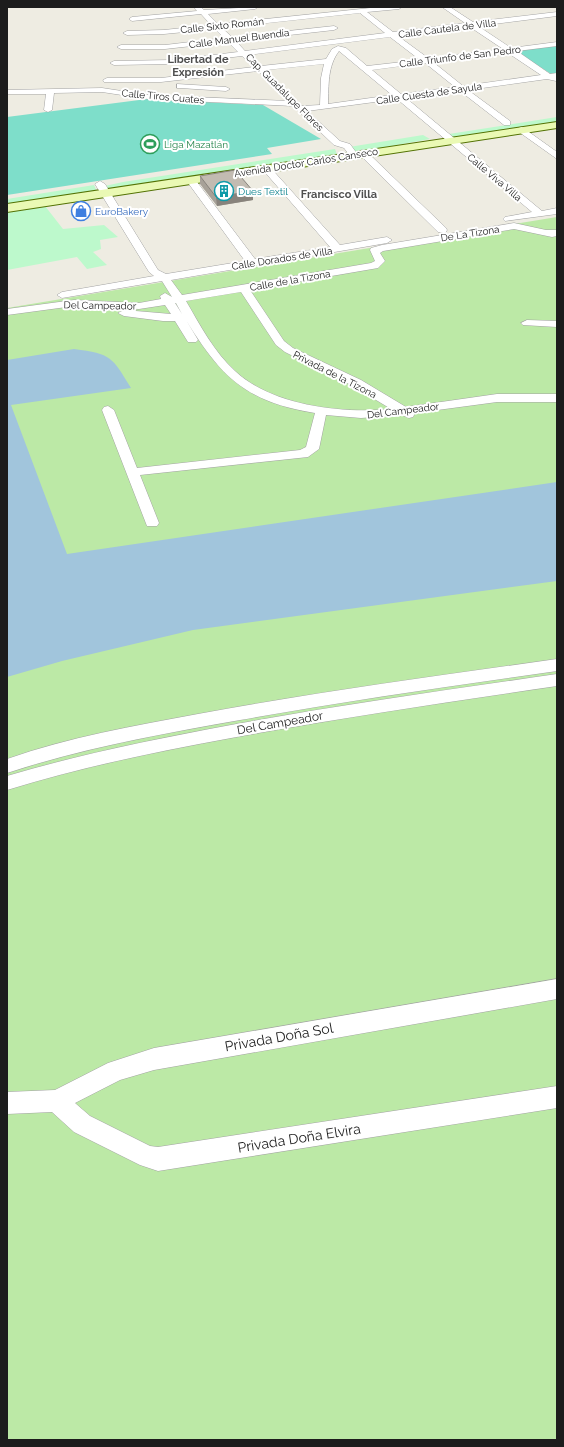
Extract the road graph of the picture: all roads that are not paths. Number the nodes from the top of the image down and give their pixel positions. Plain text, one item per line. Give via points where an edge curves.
1 (198, 7) edge
2 (256, 7) edge
3 (306, 7) edge
4 (399, 7) edge
5 (445, 7) edge
6 (151, 10) dead end
7 (539, 10) dead end
8 (332, 11) edge
9 (361, 11) junction
10 (203, 13) junction
11 (557, 14) edge
12 (316, 15) junction
13 (548, 15) junction
14 (160, 18) junction
15 (557, 21) edge
16 (472, 25) junction
17 (217, 26) junction
18 (334, 28) junction
19 (127, 33) junction
20 (392, 35) junction
21 (231, 39) junction
22 (557, 44) edge
23 (337, 45) junction
24 (120, 47) junction
25 (509, 50) junction
26 (246, 54) junction
27 (329, 61) junction
28 (425, 61) junction
29 (114, 63) junction
30 (260, 68) junction
31 (364, 69) junction
32 (211, 75) junction
33 (557, 75) edge
34 (548, 76) junction
35 (106, 80) junction
36 (144, 82) junction
37 (557, 82) edge
38 (461, 88) junction
39 (226, 89) junction
40 (50, 91) junction
41 (7, 92) edge
42 (102, 93) junction
43 (398, 97) junction
44 (236, 101) junction
45 (298, 106) junction
46 (324, 107) junction
47 (48, 110) dead end
48 (557, 116) edge
49 (507, 123) junction
50 (557, 125) edge
51 (522, 130) junction
52 (441, 132) junction
53 (450, 140) junction
54 (347, 150) junction
55 (557, 156) edge
56 (266, 168) junction
57 (190, 180) junction
58 (103, 188) junction
59 (7, 198) edge
60 (7, 208) edge
61 (557, 211) edge
62 (540, 214) junction
63 (442, 230) junction
64 (557, 234) edge
65 (382, 248) joint
66 (338, 249) junction
67 (252, 263) junction
68 (154, 275) junction
69 (165, 278) junction
70 (244, 289) junction
71 (174, 300) junction
72 (7, 304) edge
73 (129, 310) junction
74 (7, 312) edge
75 (191, 317) junction
76 (7, 318) edge
77 (178, 318) junction
78 (527, 323) dead end
79 (557, 324) edge
80 (557, 398) edge
81 (557, 405) edge
82 (108, 410) dead end
83 (406, 412) junction
84 (320, 416) junction
85 (416, 420) junction
86 (133, 472) junction
87 (152, 523) dead end
88 (555, 673) edge
89 (359, 702) junction
90 (7, 766) edge
91 (7, 783) edge
92 (557, 989) edge
93 (557, 1097) edge
94 (56, 1101) junction
95 (7, 1103) edge

1 - 10 street, Cap. Guadalupe Flores
2 - 10 street
3 - 12 street
4 - 9 street, Calle Sixto Román
5 - 16 street
6 - 14 street
7 - 13 street
8 - 9 street, Calle Sixto Román
8 - 12 street, Calle Sixto Román
8 - 18 street
9 - 20 street
10 - 14 street
10 - 17 street, Cap. Guadalupe Flores
11 - 13 street, Calle Cautela de Villa
12 - 17 street, Calle Sixto Román
12 - 18 street
13 - 15 street
13 - 16 street, Calle Cautela de Villa
14 - 19 street via 133,16
16 - 20 street, Calle Cautela de Villa
16 - 25 street
17 - 19 street, Calle Sixto Román
17 - 21 street, Cap. Guadalupe Flores
18 - 21 street, Calle Manuel Buendía
18 - 23 street
19 - 24 street
20 - 23 street, Calle Cautela de Villa
20 - 28 street
21 - 24 street, Calle Manuel Buendía via 165,47
21 - 26 street, Cap. Guadalupe Flores
22 - 25 street, Calle Triunfo de San Pedro
23 - 26 street, Calle Cautela de Villa
23 - 27 street
23 - 31 street
24 - 29 street
25 - 28 street, Calle Triunfo de San Pedro
25 - 34 street
26 - 29 street, Calle Cautela de Villa via 172,62
26 - 30 street, Cap. Guadalupe Flores
27 - 30 street
27 - 46 street
28 - 31 street, Calle Triunfo de San Pedro
28 - 38 street
29 - 35 street
30 - 32 street
30 - 45 street, Cap. Guadalupe Flores
31 - 43 street
32 - 36 street
32 - 39 street
33 - 34 street, Calle Cuesta de Sayula
34 - 37 street
34 - 38 street, Calle Cuesta de Sayula
35 - 36 street
35 - 42 street
36 - 39 street
38 - 43 street, Calle Cuesta de Sayula
38 - 49 street
39 - 44 street
40 - 41 street, Calle Tiros Cuates
40 - 42 street, Calle Tiros Cuates
40 - 47 street
42 - 44 street, Calle Tiros Cuates
43 - 46 street, Calle Cuesta de Sayula
43 - 52 street
44 - 45 street, Calle Tiros Cuates
45 - 46 street, Calle Cuesta de Sayula
45 - 54 street, Cap. Guadalupe Flores
48 - 49 main road, Avenida Doctor Carlos Canseco
49 - 52 main road, Avenida Doctor Carlos Canseco
50 - 51 main road, Avenida Doctor Carlos Canseco
51 - 53 main road, Avenida Doctor Carlos Canseco
51 - 55 street
52 - 53 street, Calle Viva Villa
52 - 54 main road, Avenida Doctor Carlos Canseco
53 - 54 main road, Avenida Doctor Carlos Canseco
53 - 62 street, Calle Viva Villa
54 - 56 main road, Avenida Doctor Carlos Canseco
54 - 58 main road, Avenida Doctor Carlos Canseco
54 - 63 street, Cap. Guadalupe Flores
56 - 57 main road, Avenida Doctor Carlos Canseco
56 - 66 street
57 - 58 main road, Avenida Doctor Carlos Canseco
57 - 67 street
58 - 59 main road, Avenida Doctor Carlos Canseco
58 - 60 main road, Avenida Doctor Carlos Canseco
58 - 68 street
61 - 62 street, Calle Dorados de Villa
62 - 63 street, Calle Dorados de Villa
63 - 66 street, Calle Dorados de Villa
64 - 65 street, De La Tizona via 514,226
65 - 70 street, Calle de la Tizona via 375,250 380,261 374,266
66 - 67 street, Calle Dorados de Villa
67 - 69 street, Calle Dorados de Villa
68 - 69 street, Calle Dorados de Villa
68 - 71 street
68 - 72 street, Calle Dorados de Villa
69 - 71 street
70 - 71 street, Calle de la Tizona
70 - 83 street, Privada de la Tizona via 280,343 289,350 357,383
71 - 73 street, Del Campeador
71 - 75 street, Del Campeador
71 - 77 street, Del Campeador
73 - 74 street, Del Campeador via 74,303
73 - 76 street, Del Campeador via 83,309
73 - 77 street, Del Campeador via 163,318
75 - 77 street, Del Campeador
75 - 84 street, Del Campeador via 218,359 241,382 274,399
77 - 84 street, Del Campeador via 213,370 229,386 265,405
78 - 79 street
80 - 83 street, Del Campeador via 489,398
81 - 85 street, Del Campeador via 498,406
82 - 86 street
83 - 84 street, Del Campeador
83 - 85 street, Privada de la Tizona
84 - 85 street, Del Campeador via 371,425
84 - 86 street via 312,449 303,454
86 - 87 street
88 - 89 street, Del Campeador
89 - 90 street, Del Campeador via 213,718 74,746
89 - 91 street, Del Campeador via 50,769
92 - 94 street, Privada Doña Sol via 154,1059 116,1071
93 - 94 street, Privada Doña Elvira via 158,1159 148,1157 82,1124
94 - 95 street, Privada Doña Sol

